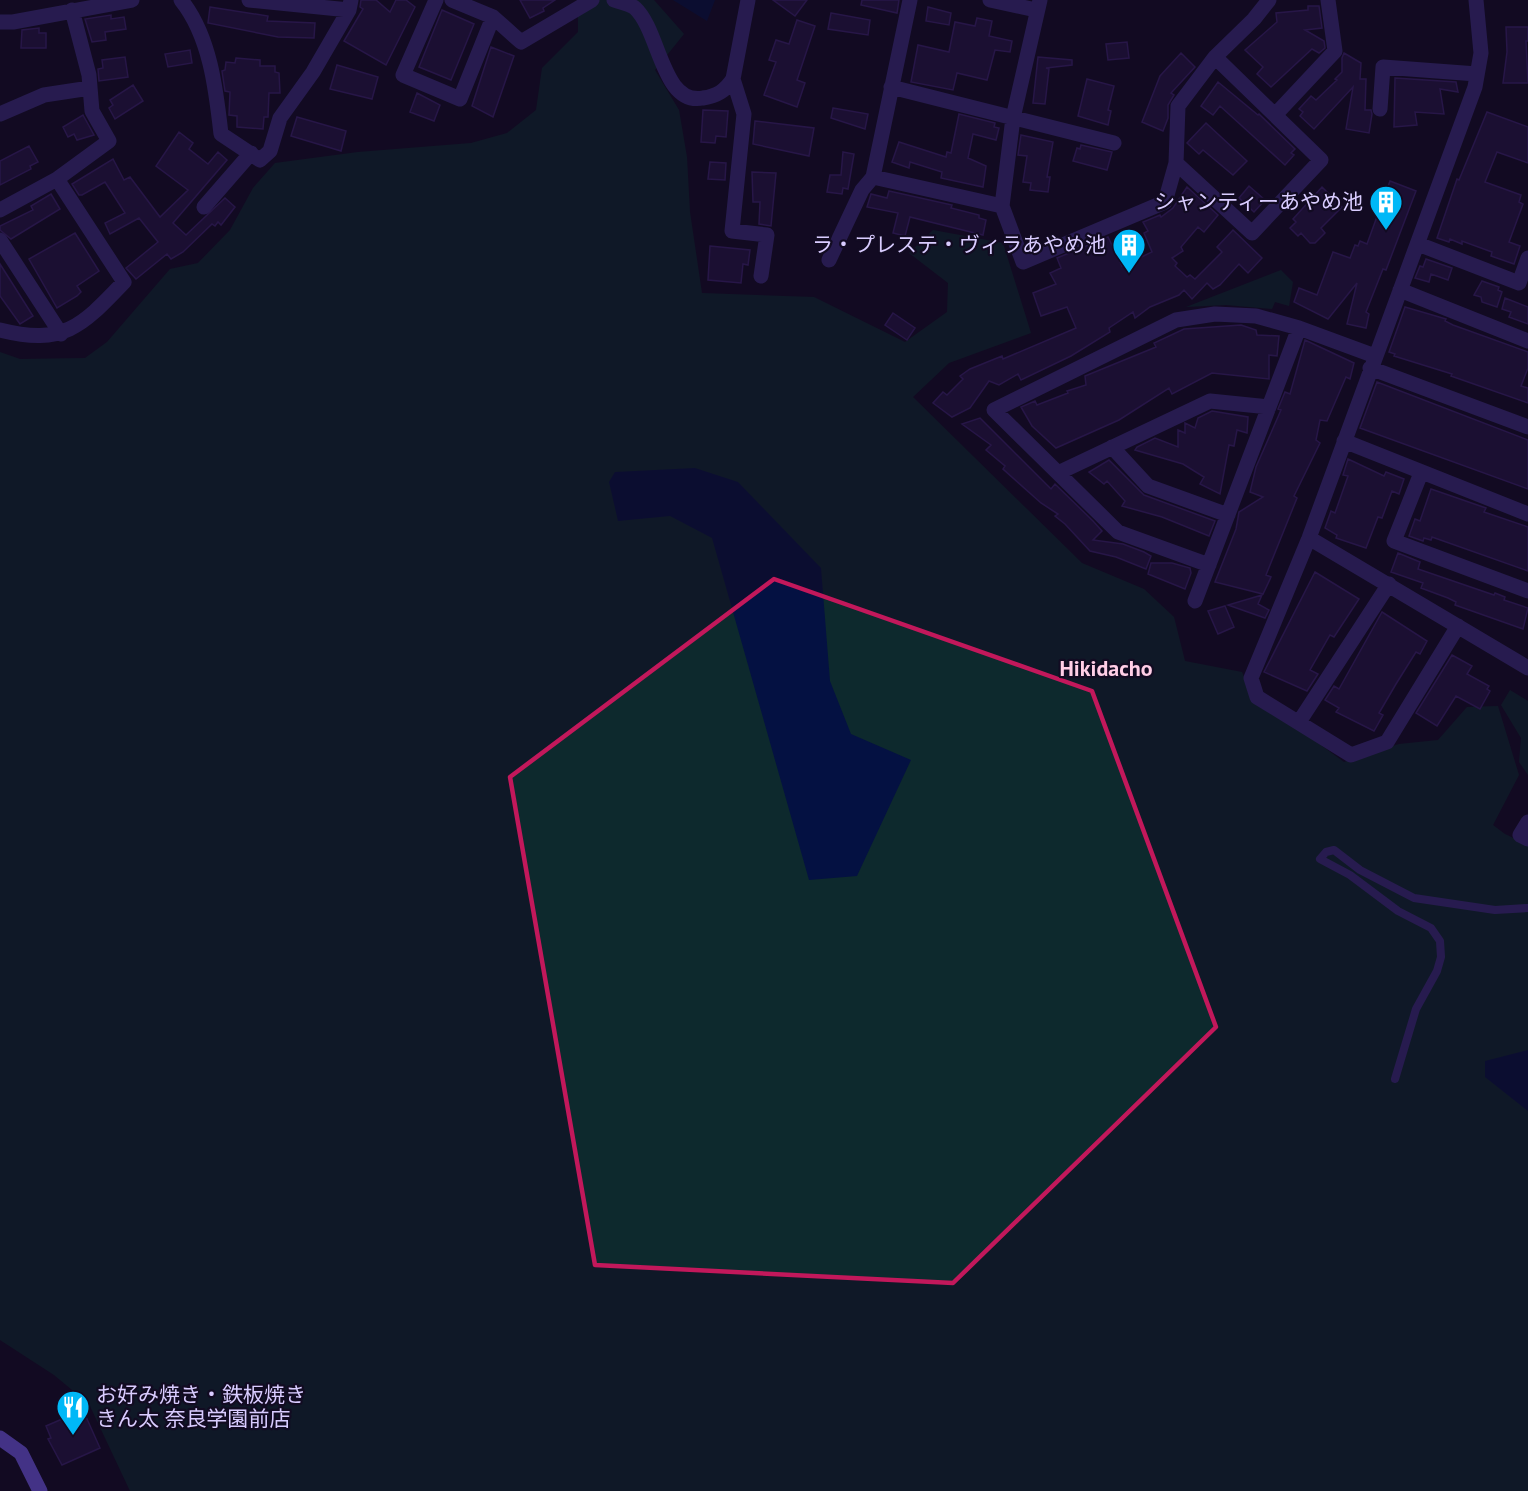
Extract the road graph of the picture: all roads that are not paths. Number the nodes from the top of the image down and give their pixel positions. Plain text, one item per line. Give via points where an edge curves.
1 (132, 0) edge
2 (181, 0) edge
3 (249, 0) edge
4 (436, 0) edge
5 (452, 0) edge
6 (592, 0) edge
7 (614, 0) edge
8 (748, 0) edge
9 (910, 0) edge
10 (990, 0) edge
11 (1269, 0) edge
12 (1328, 0) edge
13 (1476, 0) edge
14 (350, 5) edge
15 (1038, 5) edge
16 (72, 10) junction
17 (494, 17) junction
18 (0, 22) edge
19 (1215, 57) junction
20 (1477, 74) junction
21 (733, 80) junction
22 (891, 87) junction
23 (90, 88) junction
24 (1380, 109) dead end
25 (0, 114) edge
26 (1275, 115) junction
27 (1013, 118) junction
28 (1114, 143) dead end
29 (251, 153) junction
30 (1176, 163) junction
31 (873, 177) junction
32 (57, 179) junction
33 (1002, 206) junction
34 (204, 207) dead end
35 (0, 210) edge
36 (0, 240) edge
37 (1418, 244) junction
38 (1528, 258) edge
39 (830, 260) dead end
40 (761, 276) dead end
41 (1400, 290) junction
42 (1299, 328) junction
43 (0, 330) edge
44 (61, 334) junction
45 (1528, 341) edge
46 (1372, 362) junction
47 (1269, 407) junction
48 (1528, 428) edge
49 (1344, 441) junction
50 (1112, 447) junction
51 (1058, 473) junction
52 (1421, 473) junction
53 (1528, 514) edge
54 (1228, 515) junction
55 (1309, 538) junction
56 (1209, 565) junction
57 (1389, 584) junction
58 (1528, 591) edge
59 (1195, 601) dead end
60 (1458, 626) junction
61 (1528, 668) edge
62 (1299, 722) junction
63 (1528, 822) edge
64 (1528, 839) edge
65 (1528, 908) edge
66 (1395, 1080) dead end
67 (0, 1438) edge
68 (40, 1491) edge

1 - 16 street
2 - 29 street via 195,17 209,62 221,134
3 - 14 street
4 - 17 street via 403,75 460,99
5 - 17 street
6 - 17 street via 521,42
7 - 21 street via 635,7 650,29 674,87 684,97 714,96 726,90
8 - 21 street
9 - 22 street
10 - 15 street
11 - 19 street
12 - 26 street via 1335,51
13 - 20 street via 1481,53
14 - 29 street via 313,72 280,118 270,151 260,160
15 - 27 street
16 - 18 street
16 - 23 street
19 - 26 street
19 - 30 street via 1178,106
20 - 24 street via 1383,67
20 - 37 street
21 - 40 street via 744,114 732,231 767,235
22 - 27 street
22 - 31 street
23 - 25 street via 44,95
23 - 32 street via 92,111 109,141
26 - 30 street via 1321,160 1252,233
27 - 28 street
27 - 33 street
29 - 34 street
30 - 33 street via 1165,201 1023,262
31 - 33 street
31 - 39 street via 862,190
32 - 35 street
32 - 44 street via 124,282 89,318
36 - 44 street
37 - 38 street via 1519,283
37 - 41 street
41 - 45 street
41 - 46 street
42 - 46 street
42 - 47 street
42 - 51 street via 1256,316 1215,314 1176,320 994,410
43 - 44 street via 22,335
46 - 48 street
46 - 49 street
47 - 50 street via 1210,401
47 - 54 street
49 - 52 street
49 - 55 street
50 - 51 street
50 - 54 street via 1148,486
51 - 56 street via 1119,532
52 - 53 street
52 - 58 street via 1394,541
54 - 56 street
55 - 57 street
55 - 62 street via 1251,678 1257,697
56 - 59 street
57 - 60 street
57 - 62 street
60 - 61 street
60 - 62 street via 1387,742 1351,755
63 - 64 street via 1520,835
65 - 66 lane via 1495,910 1414,897 1360,870 1334,850 1320,859 1431,928 1440,941 1437,970 1416,1009
67 - 68 street via 21,1453

